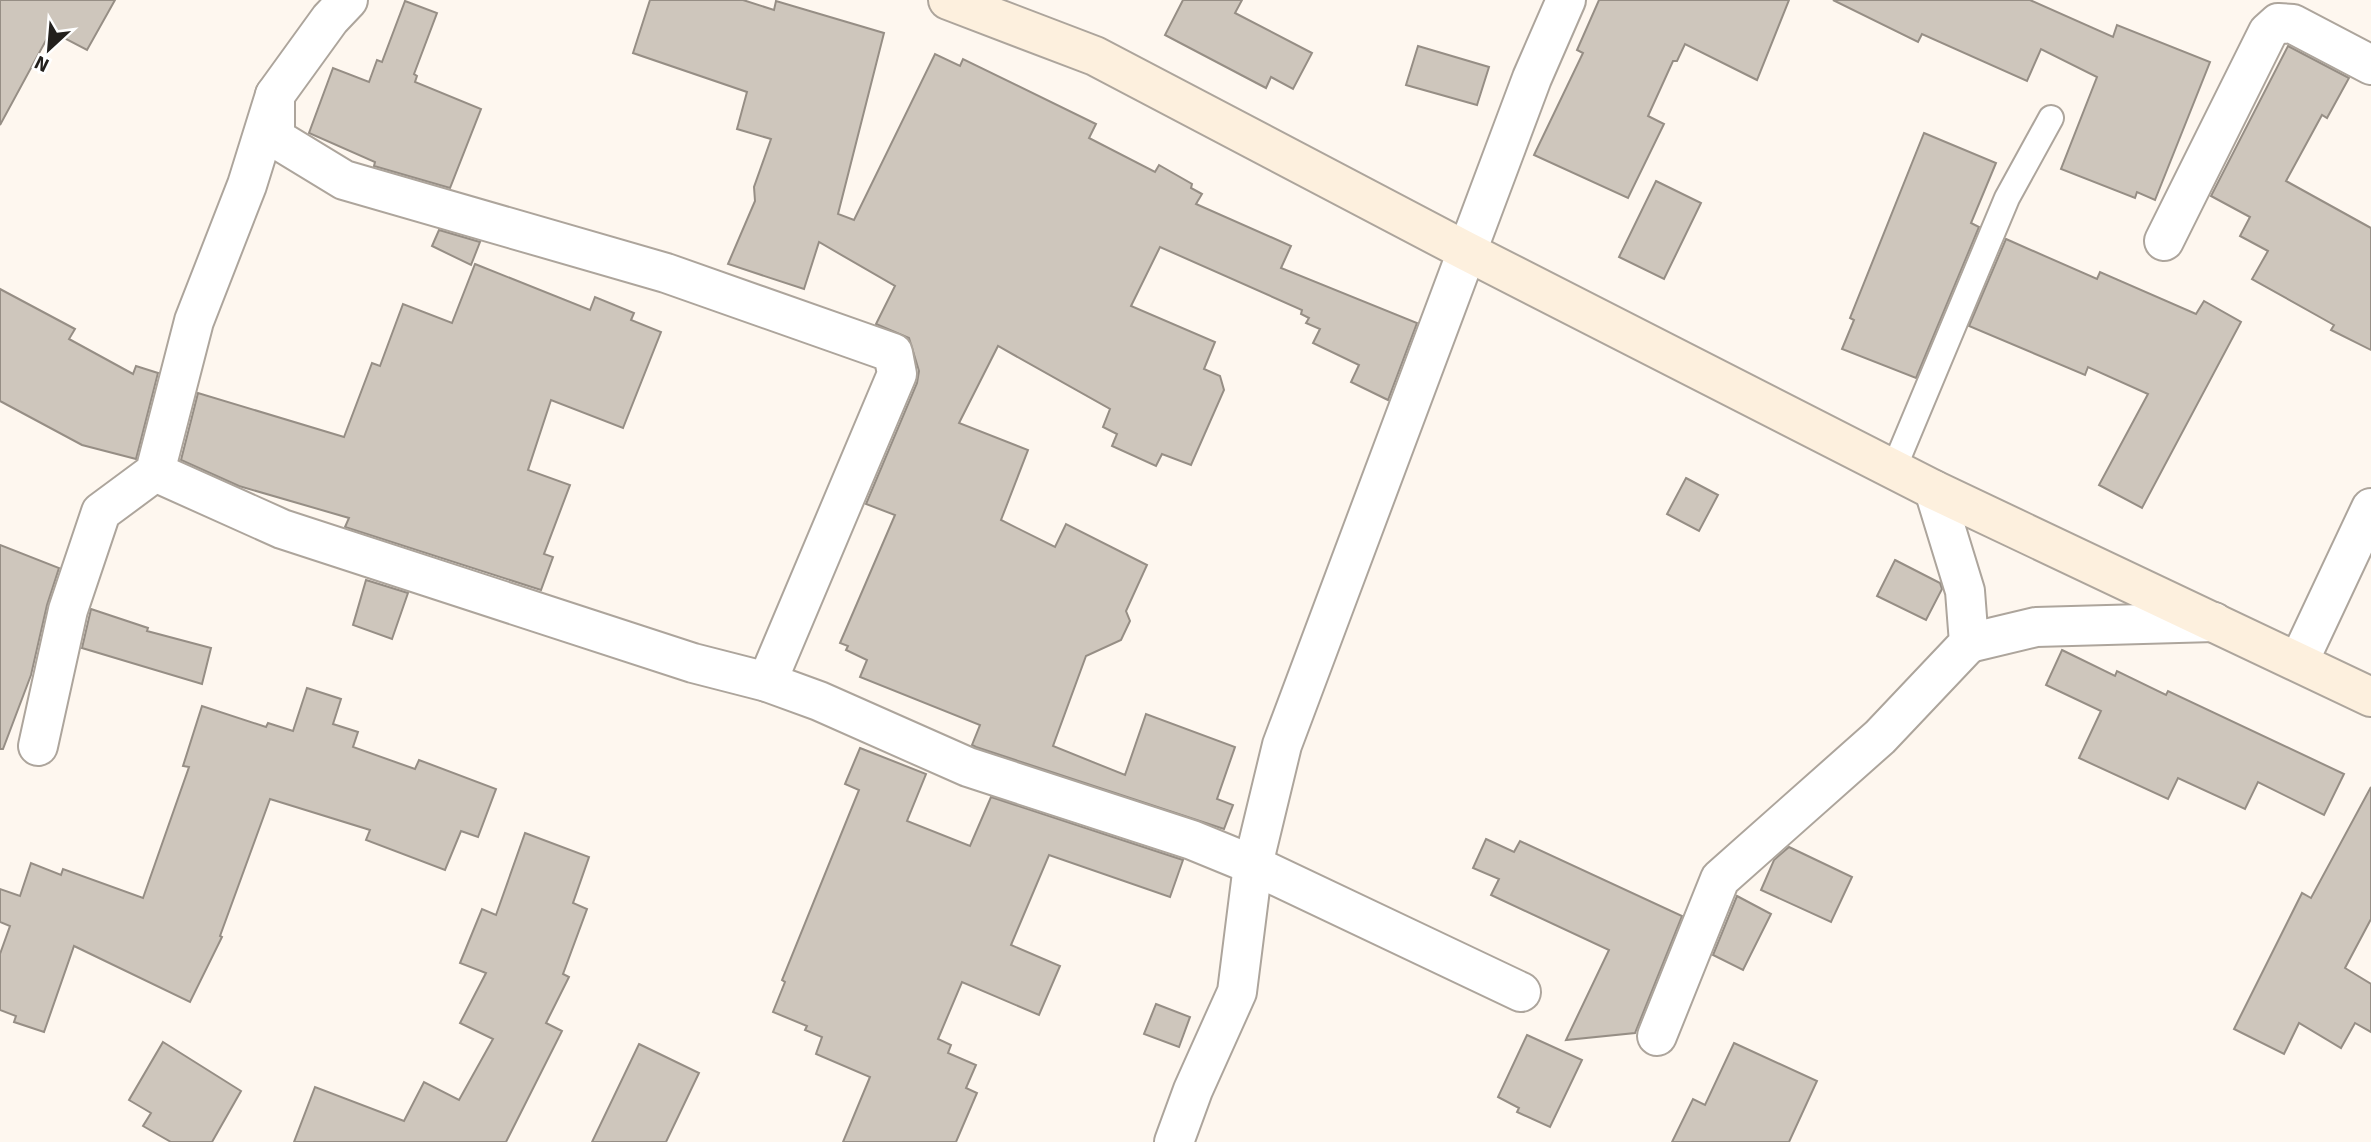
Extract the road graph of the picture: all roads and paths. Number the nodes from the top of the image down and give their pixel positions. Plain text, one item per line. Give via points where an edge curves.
1 (348, 0) edge
2 (948, 0) edge
3 (1566, 0) edge
4 (2371, 65) edge
5 (275, 94) junction
6 (2051, 118) dead end
7 (2164, 241) dead end
8 (1466, 251) junction
9 (1895, 468) junction
10 (155, 472) junction
11 (1934, 490) junction
12 (2371, 508) edge
13 (2214, 622) junction
14 (1969, 643) junction
15 (2299, 661) junction
16 (766, 682) junction
17 (2371, 697) edge
18 (38, 746) dead end
19 (1252, 865) junction
20 (1521, 992) dead end
21 (1657, 1036) dead end
22 (1174, 1142) edge

1 - 5 street
2 - 8 main road via 1095,56
3 - 8 street via 1531,78
4 - 7 street via 2293,24 2277,23
5 - 10 street via 247,185 194,321
5 - 16 street via 275,138 344,180 666,273 892,353 897,374
6 - 9 lane via 2007,198
8 - 9 main road
8 - 19 street via 1282,745
9 - 11 main road
10 - 16 street via 282,529 693,663
10 - 18 street via 102,512 68,610
11 - 13 main road
11 - 14 street via 1965,591
12 - 15 street
13 - 14 street via 2036,627
13 - 15 main road
14 - 21 street via 1880,737 1720,878
15 - 17 main road
16 - 19 street via 968,767 1192,840
19 - 20 street
19 - 22 street via 1237,992

